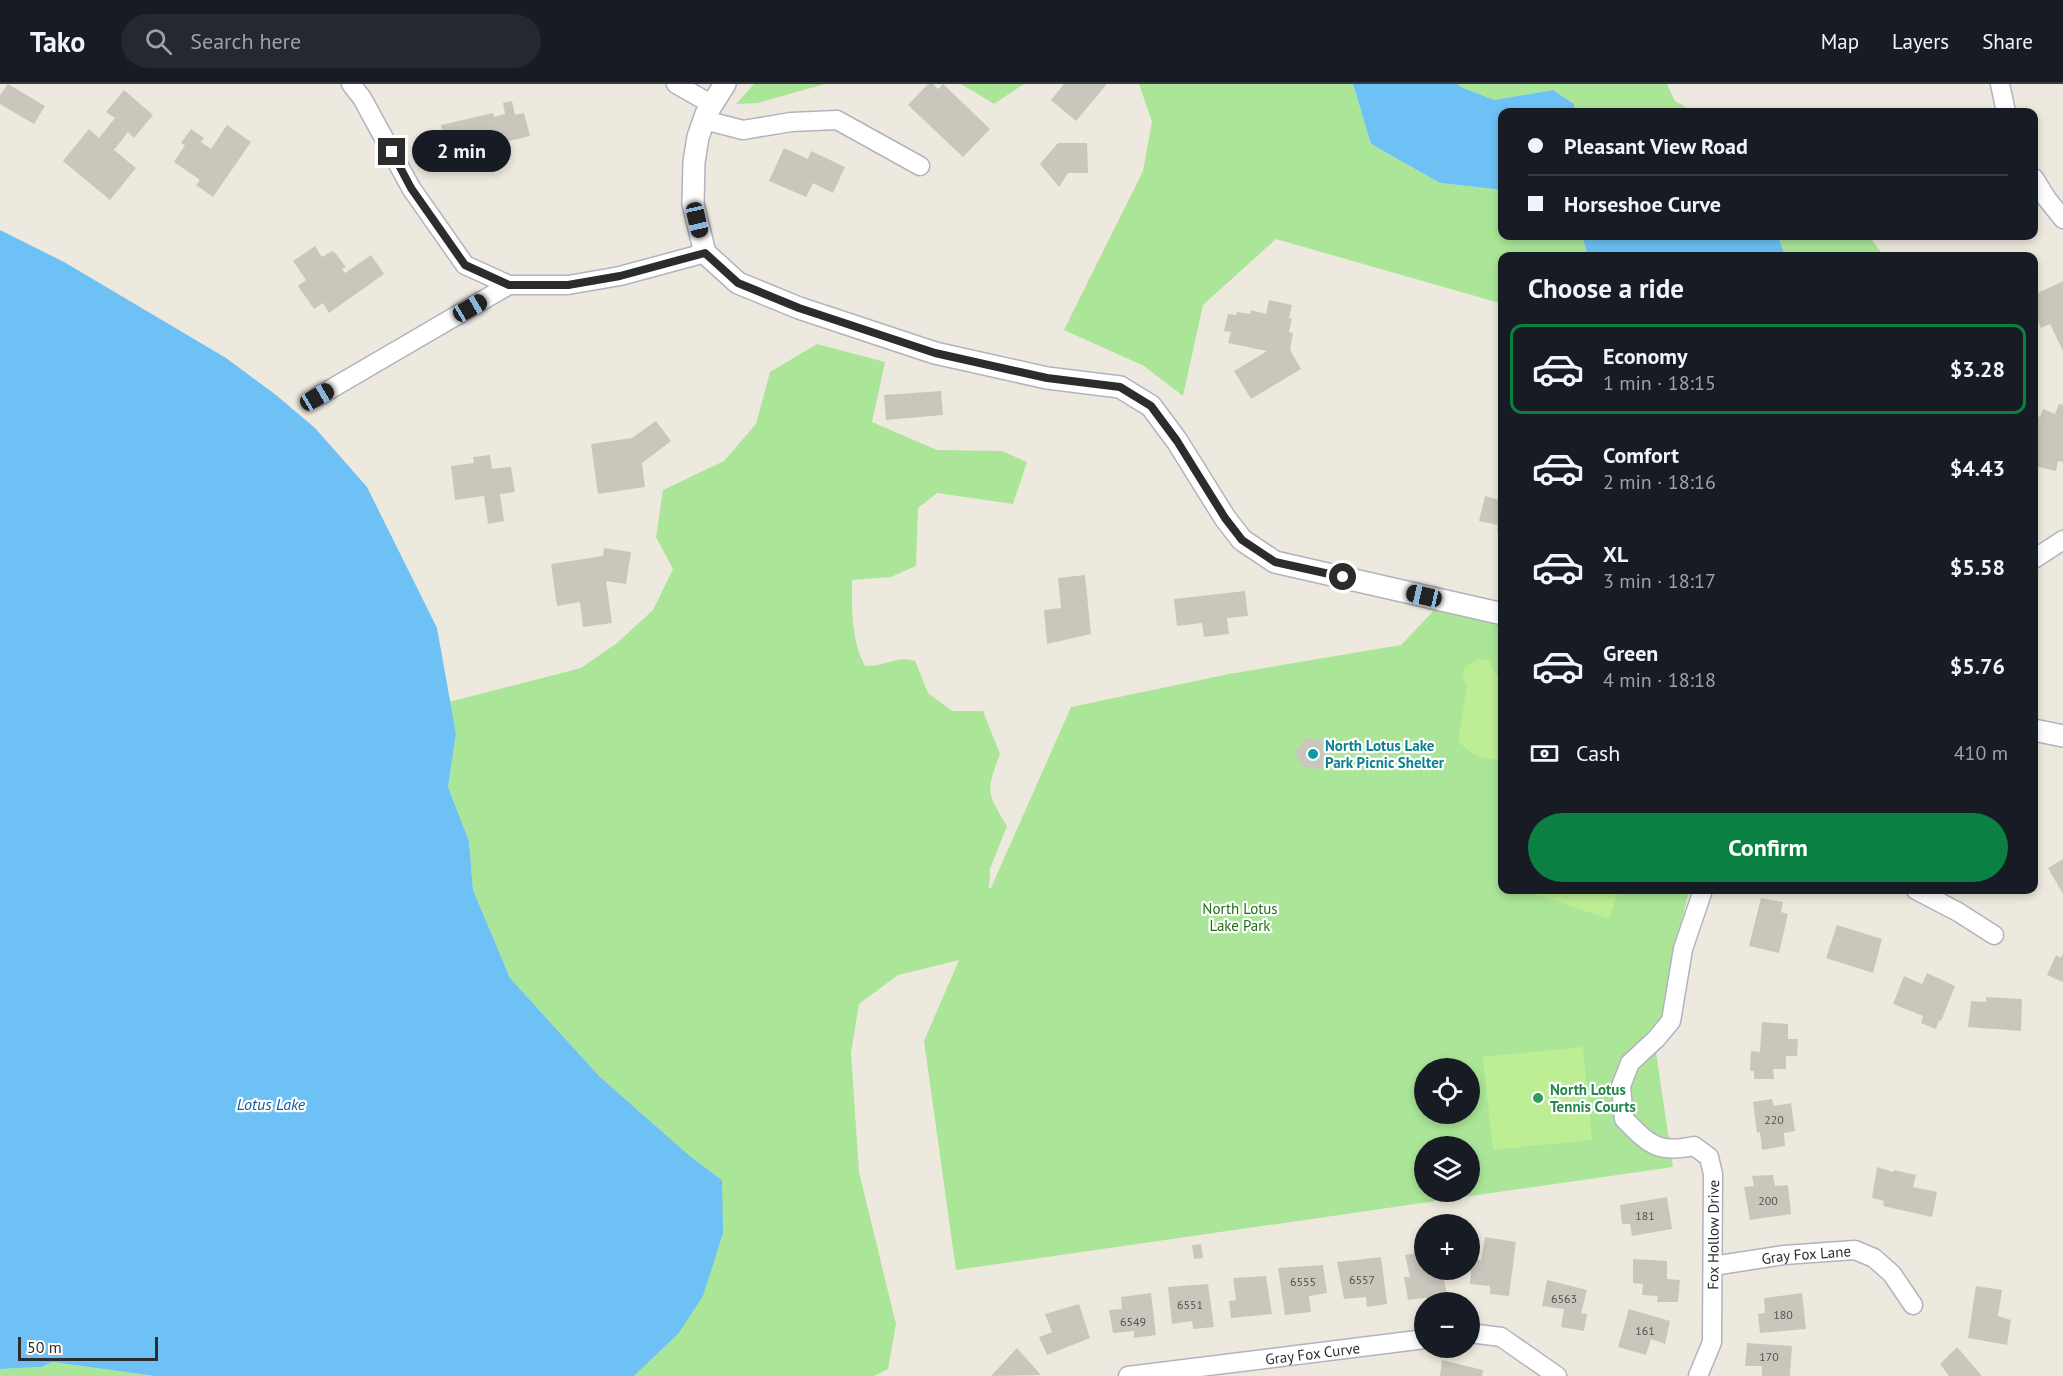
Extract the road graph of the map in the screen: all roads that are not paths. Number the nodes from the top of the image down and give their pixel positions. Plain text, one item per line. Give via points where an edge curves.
1 (351, 84) edge
2 (676, 84) edge
3 (725, 84) edge
4 (2000, 84) edge
5 (2005, 108) edge
6 (708, 112) junction
7 (920, 166) dead end
8 (2038, 184) edge
9 (2063, 219) edge
10 (705, 253) junction
11 (509, 285) junction
12 (317, 397) dead end
13 (2063, 540) edge
14 (2038, 556) edge
15 (1498, 613) edge
16 (2038, 731) edge
17 (2063, 736) edge
18 (1702, 894) edge
19 (1924, 894) edge
20 (1994, 935) dead end
21 (1713, 1266) junction
22 (1913, 1305) dead end
23 (1480, 1334) edge
24 (1414, 1341) edge
25 (1210, 1371) edge
26 (1128, 1376) edge
27 (1557, 1376) edge
28 (1698, 1376) edge

1 - 11 street via 411,188 465,265
2 - 6 street
3 - 6 street
4 - 5 street
6 - 7 street via 743,130 837,120
6 - 10 street via 698,137 693,204
8 - 9 street
10 - 11 street via 620,276 568,285
10 - 15 street via 738,283 799,308 935,353 1047,378 1120,387 1151,406 1242,540 1275,562
11 - 12 street
13 - 14 street
16 - 17 street
18 - 21 street, Fox Hollow Drive via 1683,949 1671,1021 1630,1063 1621,1086 1624,1119 1649,1144 1677,1150 1695,1146 1709,1157 1713,1174
19 - 20 street
21 - 22 street, Gray Fox Lane via 1784,1254 1855,1250 1874,1258 1892,1274
21 - 28 street, Fox Hollow Drive via 1712,1342
23 - 27 street via 1501,1337
24 - 25 street, Gray Fox Curve
25 - 26 street, Gray Fox Curve

